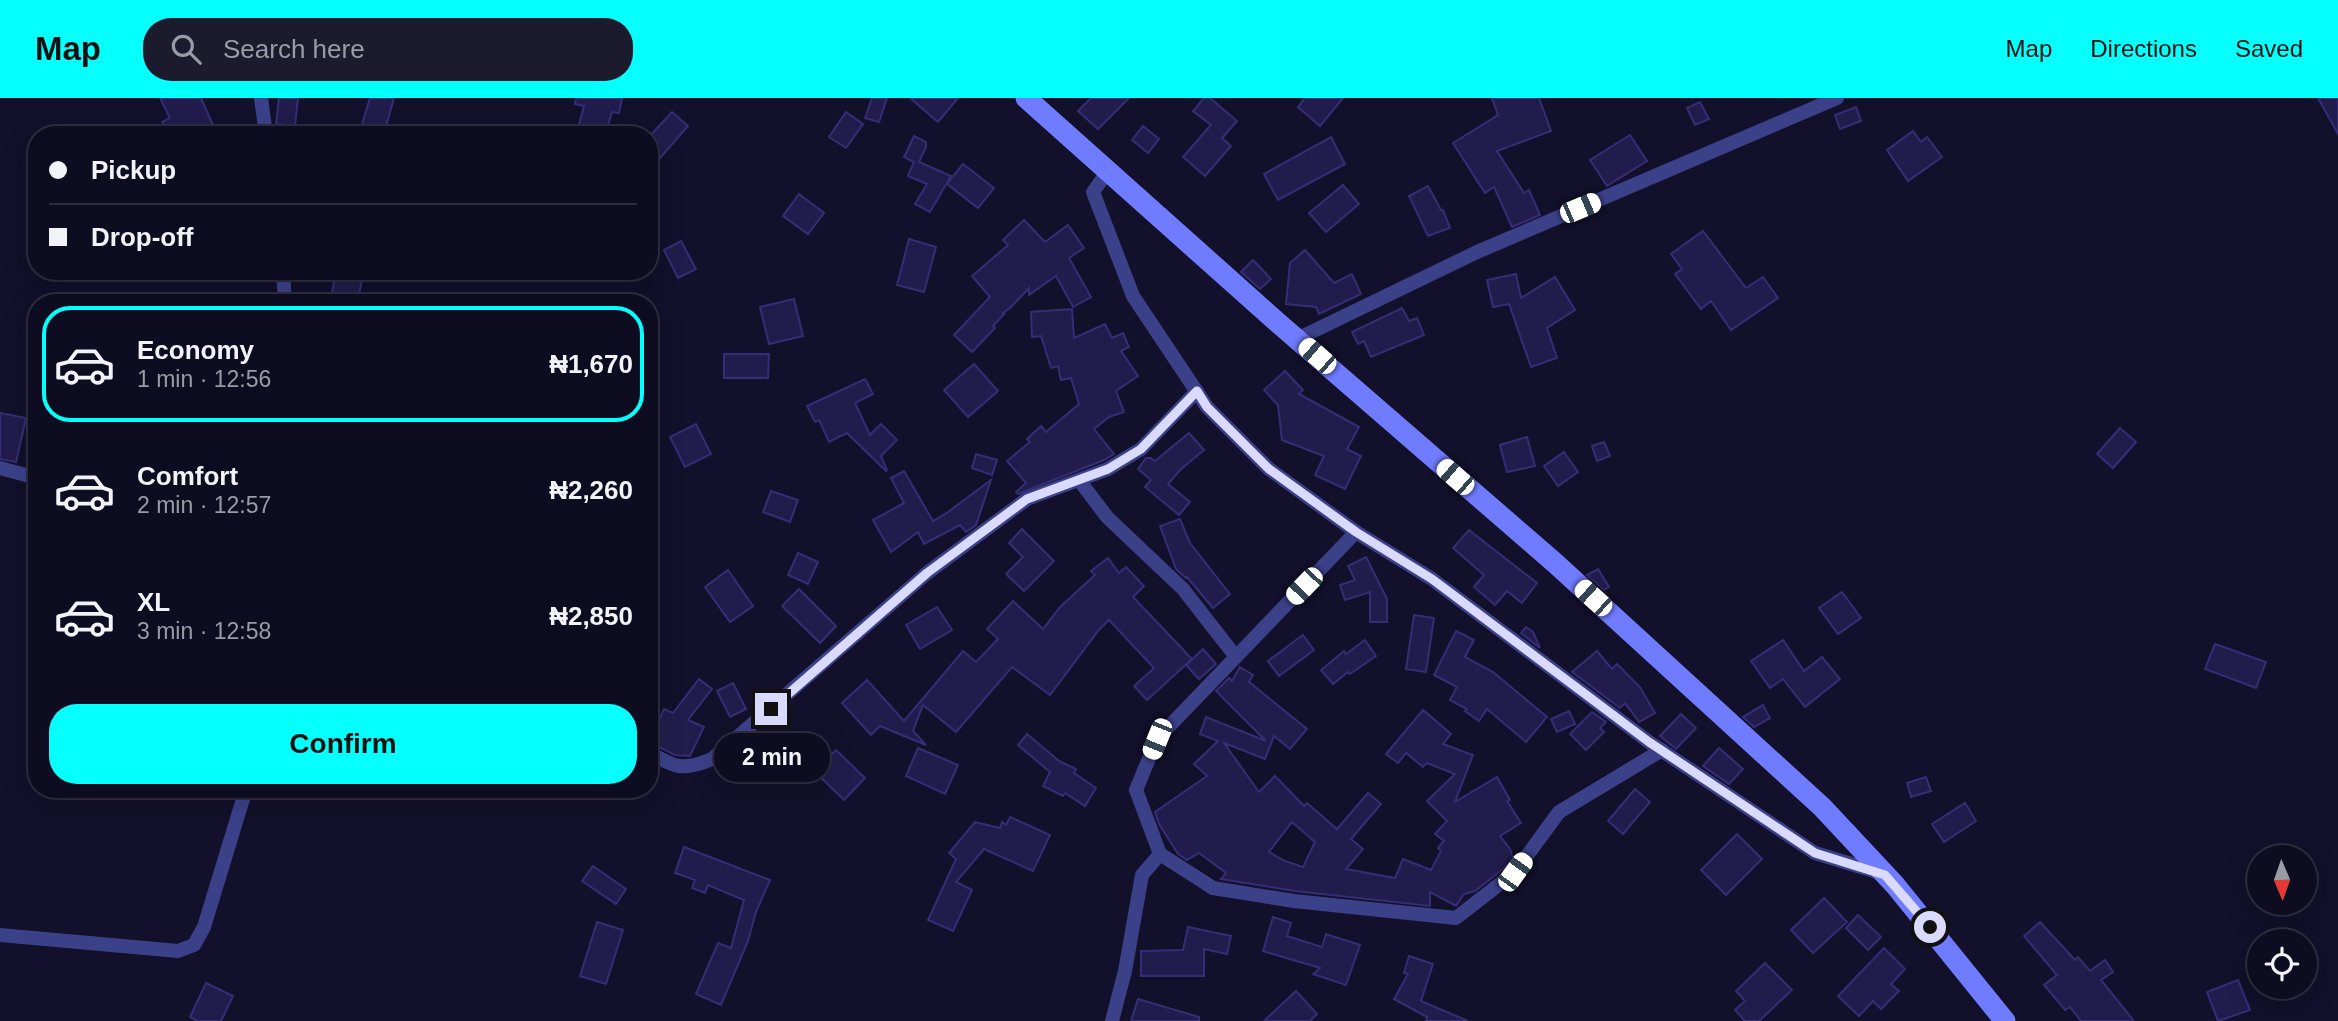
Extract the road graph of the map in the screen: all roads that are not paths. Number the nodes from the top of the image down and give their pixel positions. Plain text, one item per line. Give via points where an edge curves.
1 (261, 98) edge
2 (1026, 98) edge
3 (1837, 98) edge
4 (265, 126) edge
5 (1108, 171) junction
6 (1297, 339) junction
7 (1197, 391) junction
8 (0, 468) edge
9 (28, 476) edge
10 (1079, 480) junction
11 (1356, 532) junction
12 (1236, 657) junction
13 (1662, 750) junction
14 (658, 758) edge
15 (243, 798) edge
16 (1160, 853) junction
17 (1885, 875) junction
18 (0, 935) edge
19 (1112, 1021) edge
20 (2005, 1021) edge

1 - 4 street
2 - 5 street
3 - 6 street via 1477,252
5 - 6 street
5 - 7 street via 1093,192 1133,296
6 - 17 street via 1555,563 1822,807
7 - 10 street via 1141,449
7 - 11 street via 1207,407 1269,469
8 - 9 street
10 - 12 street via 1107,517 1182,589
10 - 14 street via 1027,499 927,573 712,759 692,768 669,765
11 - 12 street
11 - 13 street via 1432,579
12 - 16 street via 1157,739 1136,790
13 - 16 street via 1559,812 1515,872 1456,918 1213,888
13 - 17 street via 1815,853
15 - 18 street via 204,927 194,945 178,951
16 - 19 street via 1142,875
17 - 20 street

